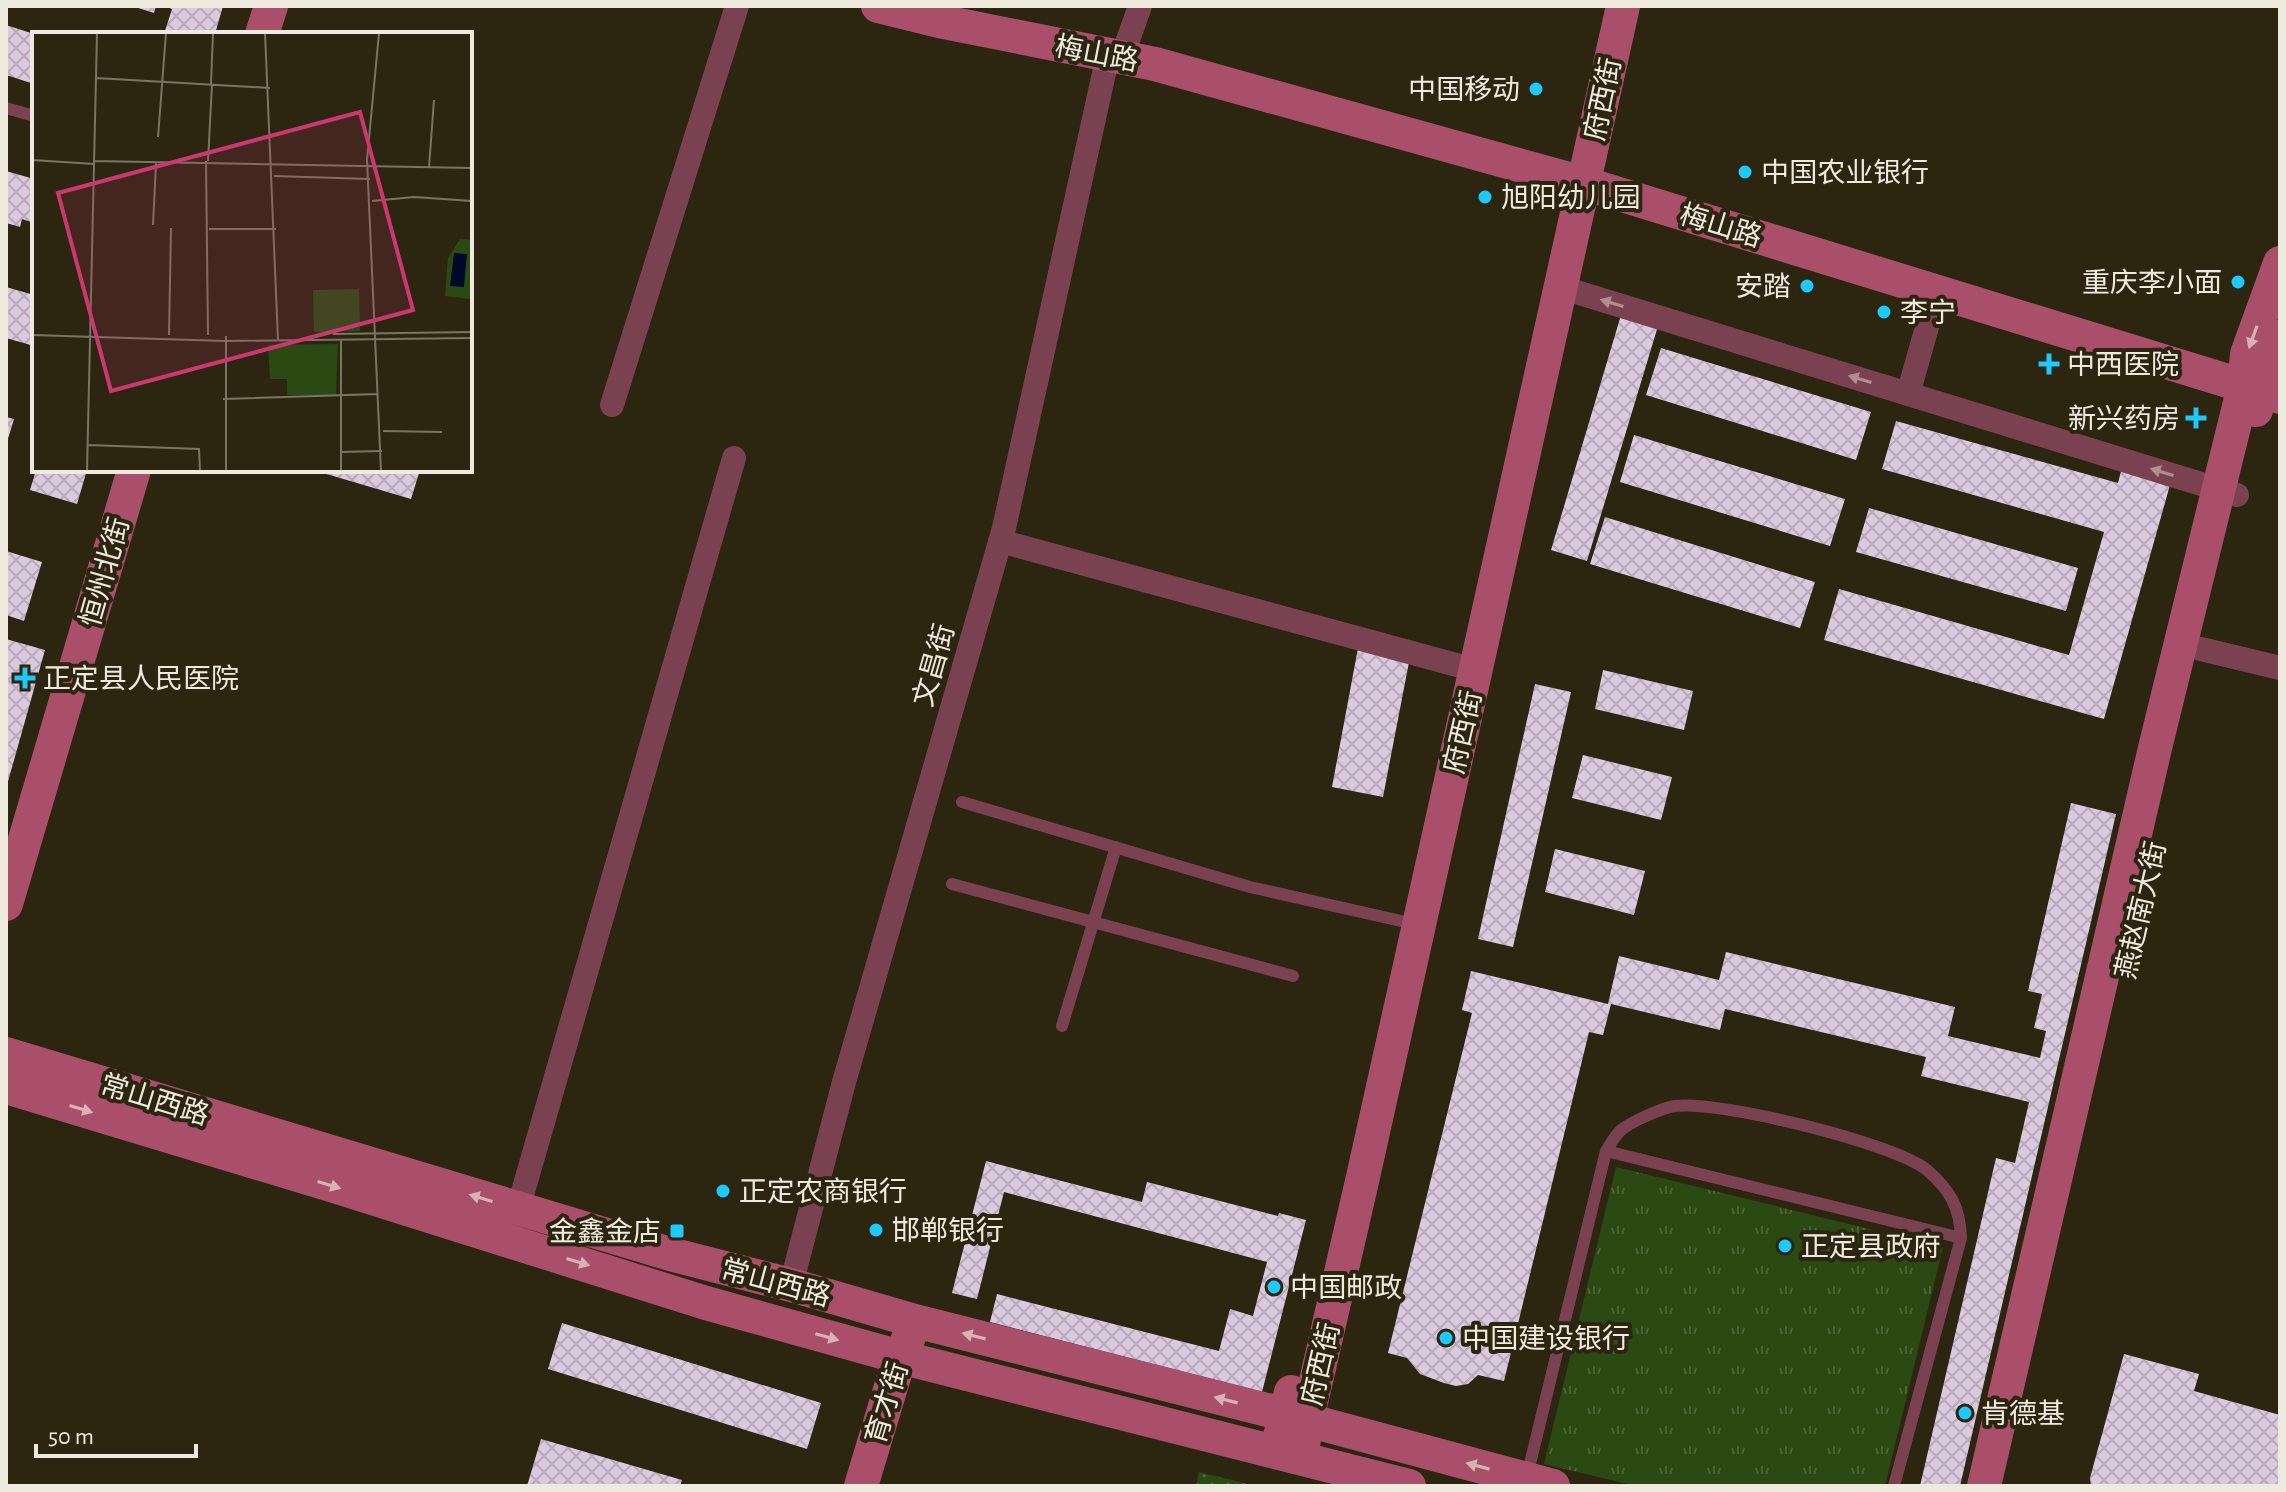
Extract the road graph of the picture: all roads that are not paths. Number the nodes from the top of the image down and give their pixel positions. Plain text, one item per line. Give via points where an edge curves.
1 (271, 6) edge
2 (737, 6) edge
3 (878, 6) edge
4 (1140, 6) edge
5 (1603, 6) edge
6 (1623, 6) edge
7 (263, 32) edge
8 (1115, 56) junction
9 (6, 108) edge
10 (32, 115) edge
11 (1574, 180) junction
12 (2280, 263) edge
13 (1560, 287) junction
14 (1937, 292) junction
15 (2280, 337) edge
16 (2262, 392) edge
17 (1908, 394) junction
18 (612, 405) dead end
19 (734, 458) dead end
20 (133, 472) edge
21 (2228, 493) junction
22 (1000, 541) junction
23 (2201, 649) junction
24 (1466, 667) junction
25 (2280, 668) edge
26 (962, 802) dead end
27 (1116, 847) junction
28 (952, 884) dead end
29 (6, 904) edge
30 (1093, 922) junction
31 (1411, 923) junction
32 (1293, 976) dead end
33 (1062, 1026) dead end
34 (6, 1054) edge
35 (6, 1087) edge
36 (1606, 1151) junction
37 (518, 1209) junction
38 (1961, 1238) junction
39 (791, 1285) junction
40 (915, 1321) junction
41 (900, 1357) junction
42 (1296, 1417) junction
43 (1289, 1455) junction
44 (1540, 1483) edge
45 (861, 1486) edge
46 (1409, 1486) edge
47 (1894, 1486) edge
48 (1984, 1486) edge
49 (2007, 1486) edge

1 - 7 main road
2 - 18 street
3 - 8 main road, 梅山路
4 - 8 street, 文昌街
5 - 11 main road
6 - 11 main road, 府西街
8 - 11 main road, 梅山路
8 - 22 street, 文昌街
9 - 10 lane
11 - 13 main road, 府西街
11 - 14 main road, 梅山路
11 - 24 main road
12 -> 16 main road via 2247,354
17 -> 13 street
13 - 24 main road, 府西街
14 - 16 main road, 梅山路
14 - 17 street
15 - 16 main road
16 - 21 main road
21 -> 17 street
19 - 37 street
20 - 29 main road, 恒州北街
21 - 23 main road, 燕赵南大街
21 - 48 main road via 2155,748
22 - 24 street
22 - 39 street, 文昌街 via 848,1067
23 - 25 street
23 - 49 main road, 燕赵南大街
24 - 31 main road, 府西街
26 - 27 lane
27 - 30 lane
27 - 31 lane via 1250,887
28 - 30 lane
30 - 32 lane
30 - 33 lane
31 - 42 main road, 府西街
37 -> 34 main road, 常山西路
35 -> 41 main road, 常山西路 via 706,1303
36 - 38 lane
36 - 38 lane via 1621,1131 1675,1106 1767,1117 1878,1147 1924,1168 1949,1192 1960,1218
36 - 44 lane
37 - 39 main road, 常山西路
38 - 47 lane
39 - 40 main road, 常山西路
40 - 41 main road, 育才街
42 -> 40 main road, 常山西路
41 - 43 main road, 常山西路
41 - 45 main road, 育才街
42 - 43 main road, 府西街
44 -> 42 main road, 常山西路
43 - 46 main road, 常山西路

